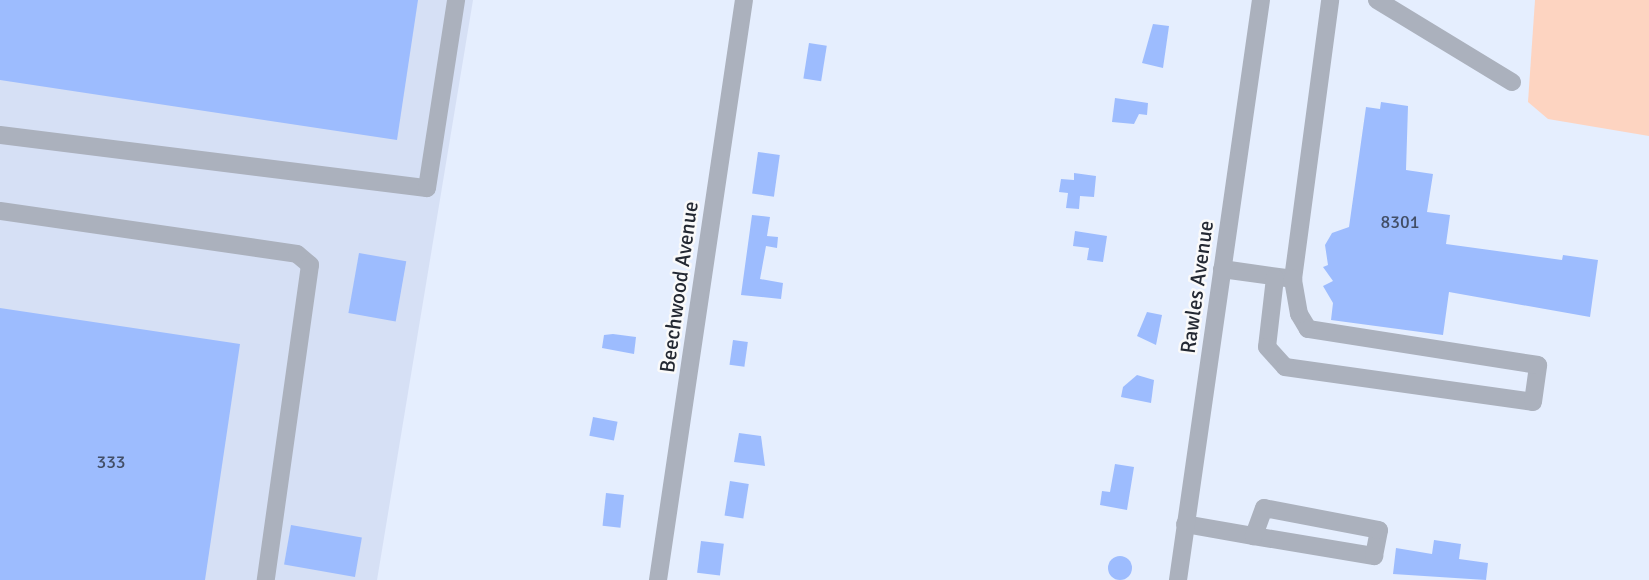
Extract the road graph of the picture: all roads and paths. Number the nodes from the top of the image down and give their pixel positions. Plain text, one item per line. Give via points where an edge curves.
1 (456, 0) edge
2 (744, 0) edge
3 (1261, 0) edge
4 (1331, 0) edge
5 (1377, 0) edge
6 (1512, 82) dead end
7 (0, 135) edge
8 (0, 211) edge
9 (1222, 269) junction
10 (1284, 279) junction
11 (1185, 524) junction
12 (1254, 536) junction
13 (266, 580) edge
14 (658, 580) edge
15 (1178, 580) edge

1 - 7 street via 427,188
2 - 14 street, Beechwood Avenue
3 - 9 street, Rawles Avenue
4 - 10 street
5 - 6 street
8 - 13 street via 298,254 310,265
9 - 10 street
9 - 11 street, Rawles Avenue
10 - 10 street via 1267,347 1285,368 1533,402 1538,365 1308,329
11 - 12 street
11 - 15 street, Rawles Avenue
12 - 12 street via 1374,556 1379,530 1264,508

